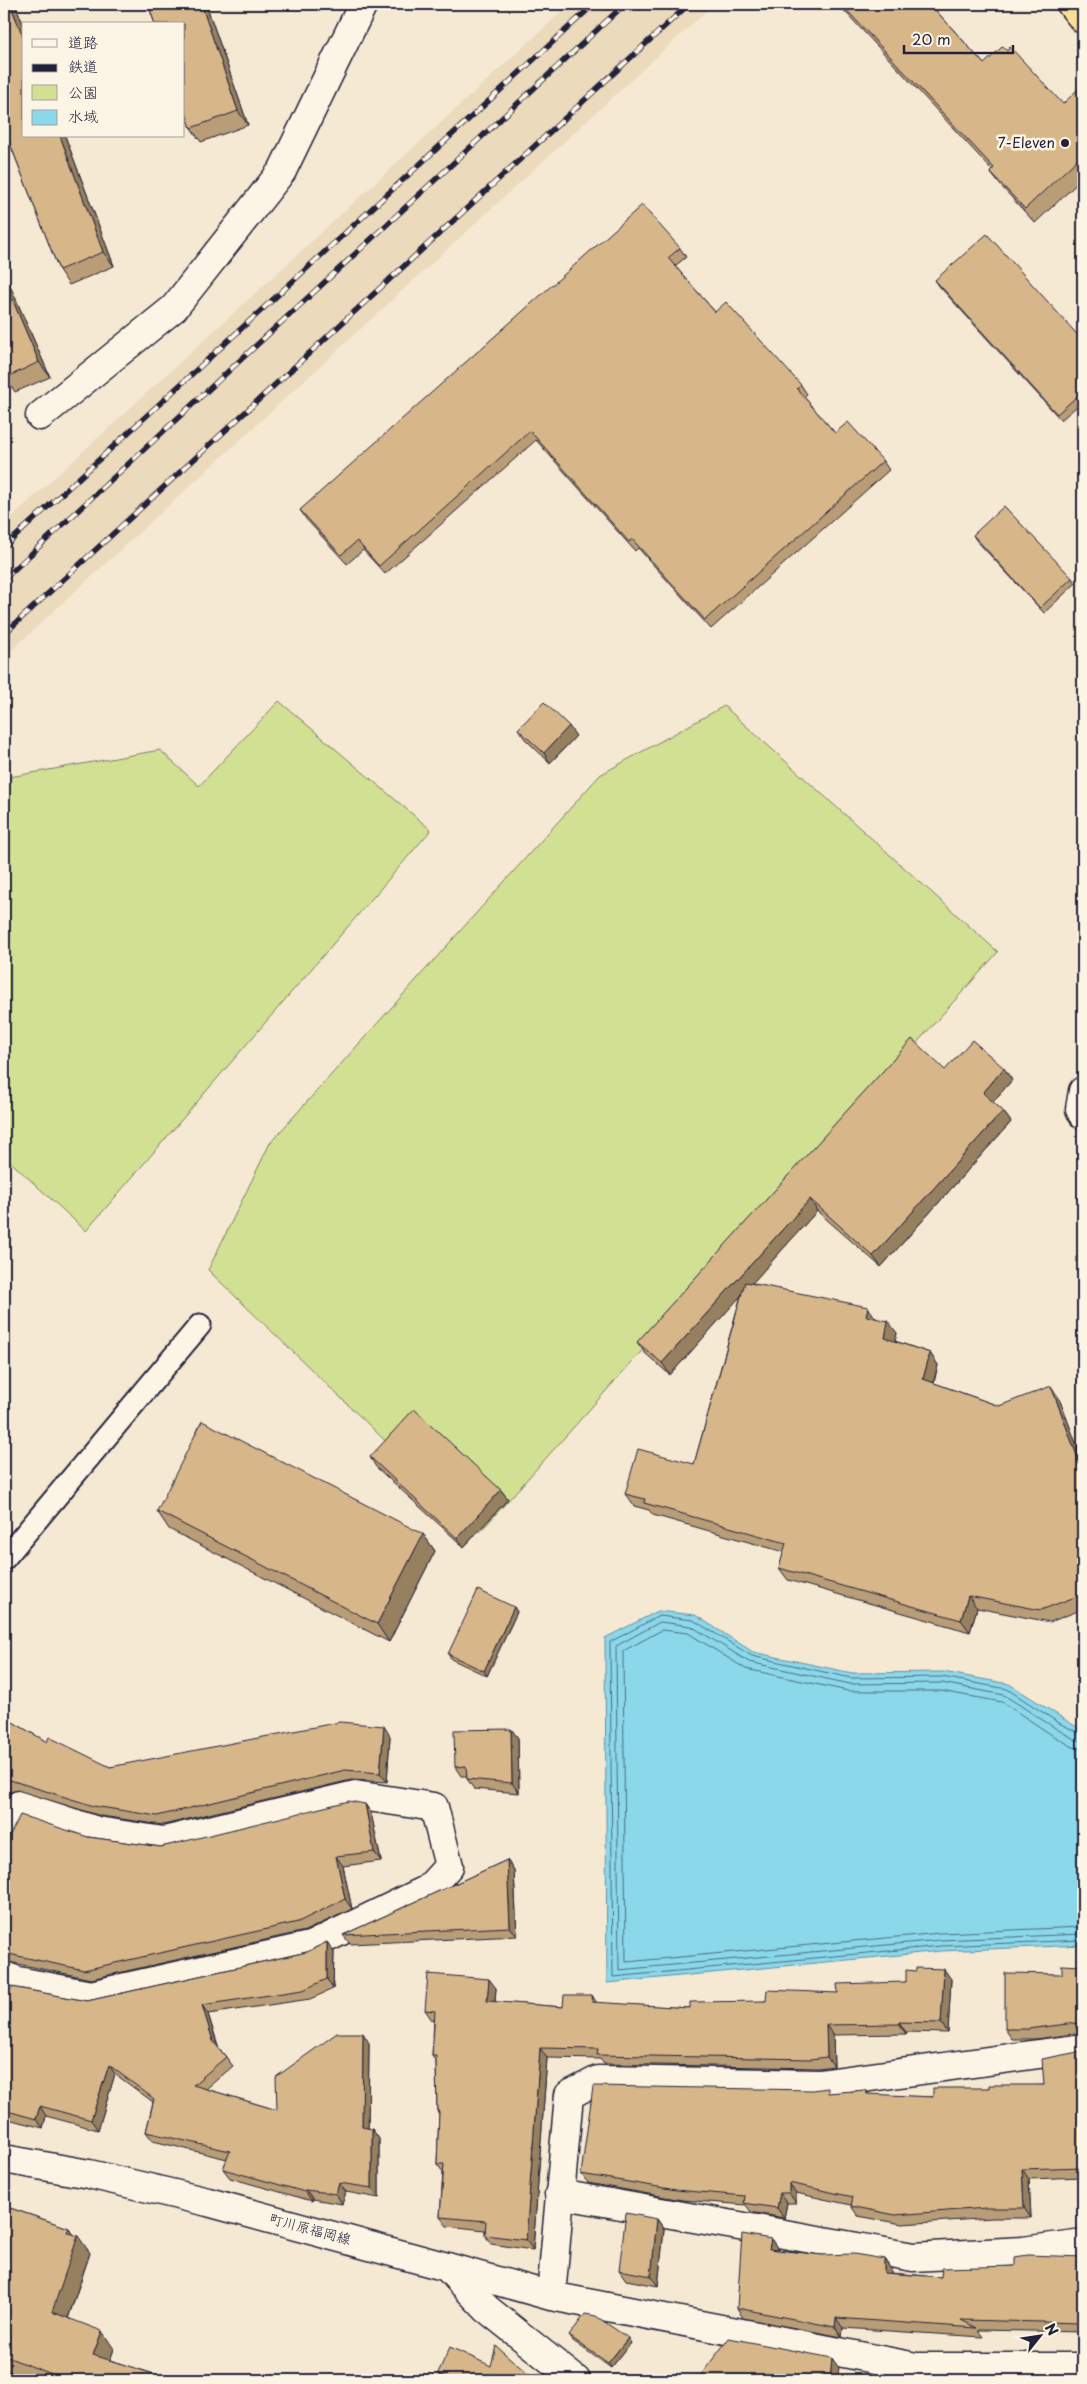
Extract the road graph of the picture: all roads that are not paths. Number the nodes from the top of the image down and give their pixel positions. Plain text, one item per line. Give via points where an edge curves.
1 (362, 4) edge
2 (1071, 4) edge
3 (1083, 18) edge
4 (40, 416) dead end
5 (1083, 1091) edge
6 (1083, 1115) edge
7 (200, 1325) dead end
8 (4, 1559) edge
9 (4, 1835) edge
10 (4, 1976) edge
11 (1083, 2048) edge
12 (4, 2159) edge
13 (559, 2194) junction
14 (1083, 2243) edge
15 (447, 2267) junction
16 (551, 2296) junction
17 (1083, 2367) edge
18 (576, 2380) edge

1 - 4 street via 282,171 174,308
2 - 3 highway
5 - 6 street via 1080,1109
7 - 8 lane
9 - 10 street via 19,1805 97,1830 164,1841 355,1795 434,1807 449,1866 428,1889 310,1946 91,1995
11 - 13 street via 819,2084 598,2080 569,2095
12 - 15 street, 町川原福岡線 via 89,2174 208,2202
13 - 14 street via 913,2256 1023,2251
13 - 16 street
15 - 16 street, 町川原福岡線
15 - 18 street via 486,2309
16 - 17 street, 町川原福岡線 via 916,2367

